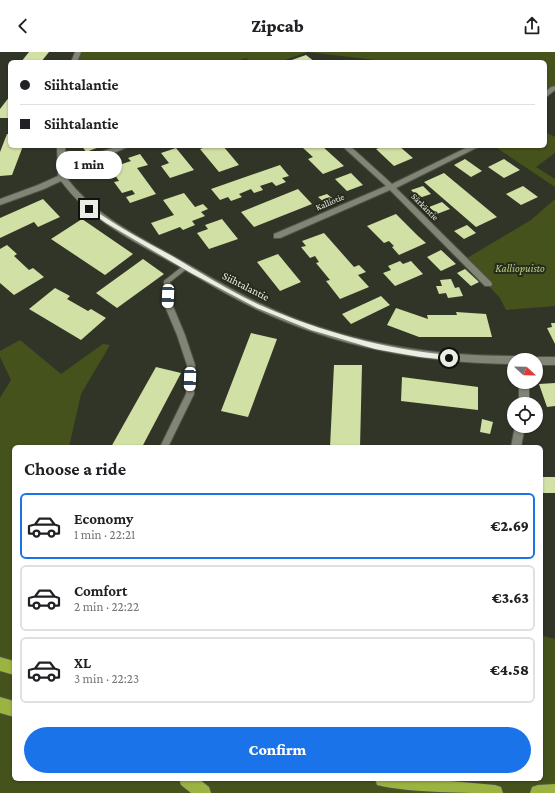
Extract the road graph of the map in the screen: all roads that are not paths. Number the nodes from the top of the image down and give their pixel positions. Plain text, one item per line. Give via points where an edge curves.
1 (61, 148) edge
2 (120, 148) edge
3 (348, 148) edge
4 (472, 148) edge
5 (62, 177) junction
6 (391, 187) junction
7 (0, 202) edge
8 (277, 236) dead end
9 (186, 267) junction
10 (488, 284) dead end
11 (507, 360) edge
12 (543, 360) edge
13 (555, 361) edge
14 (519, 433) edge
15 (165, 445) edge
16 (516, 445) edge
17 (0, 664) edge
18 (12, 667) edge
19 (0, 704) edge
20 (12, 708) edge
21 (189, 781) edge
22 (392, 781) edge
23 (555, 792) edge
24 (203, 793) edge
25 (495, 793) edge
26 (538, 793) edge

1 - 5 street
2 - 5 street via 78,165
3 - 6 street, Särkäntie
4 - 6 street, Kalliotie
5 - 7 street
5 - 9 street, Siihtalantie via 89,209
6 - 8 street, Kalliotie
6 - 10 street, Särkäntie
9 - 11 street, Siihtalantie via 259,307 313,329 375,347 420,355
9 - 15 lane via 167,281 168,304 191,365 190,394
12 - 13 street
14 - 16 street
17 - 18 highway
19 - 20 highway
21 - 24 highway
22 - 25 highway via 415,786
23 - 26 highway

